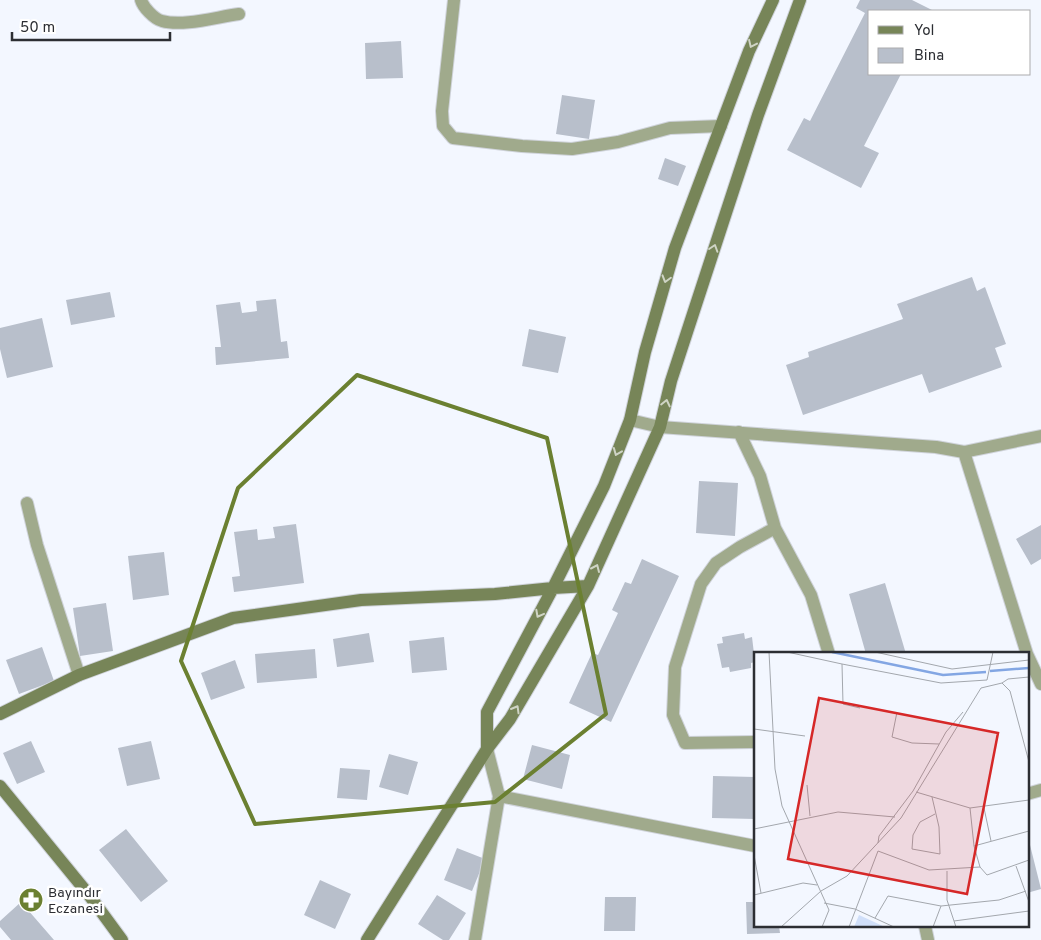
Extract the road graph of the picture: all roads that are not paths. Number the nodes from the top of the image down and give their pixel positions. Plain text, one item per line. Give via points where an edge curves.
1 (141, 0) edge
2 (454, 0) edge
3 (773, 0) edge
4 (800, 0) edge
5 (239, 14) dead end
6 (721, 126) junction
7 (630, 420) junction
8 (660, 427) junction
9 (739, 432) junction
10 (1041, 436) edge
11 (964, 452) junction
12 (27, 503) dead end
13 (776, 528) junction
14 (588, 586) junction
15 (553, 588) junction
16 (828, 652) edge
17 (1031, 655) edge
18 (79, 675) junction
19 (1041, 684) edge
20 (0, 714) edge
21 (754, 742) edge
22 (487, 749) junction
23 (0, 786) edge
24 (1041, 790) edge
25 (1028, 794) edge
26 (499, 796) junction
27 (754, 846) edge
28 (122, 940) edge
29 (367, 940) edge
30 (475, 940) edge

1 - 5 street via 142,5 160,21 178,23
2 - 6 street via 442,111 443,126 453,138 572,149 618,142 670,128
3 -> 6 street
8 -> 4 street via 671,381 758,115
6 -> 7 street via 675,248 645,352
7 - 8 street
7 -> 15 street via 604,486
8 - 9 street
14 -> 8 street
9 - 11 street via 936,447
9 - 13 street via 760,476
10 - 11 street
11 - 17 street
12 - 18 street via 37,545
13 - 16 street via 811,595
13 - 21 street via 716,563 701,584 675,667 673,716 685,743
14 - 15 street
22 -> 14 street via 510,719
15 - 18 street via 360,600 233,618
15 -> 22 street via 487,712
17 - 19 street
18 - 20 street
22 - 26 street
22 - 29 street
23 - 28 street
24 - 25 street
26 - 27 street
26 - 30 street

